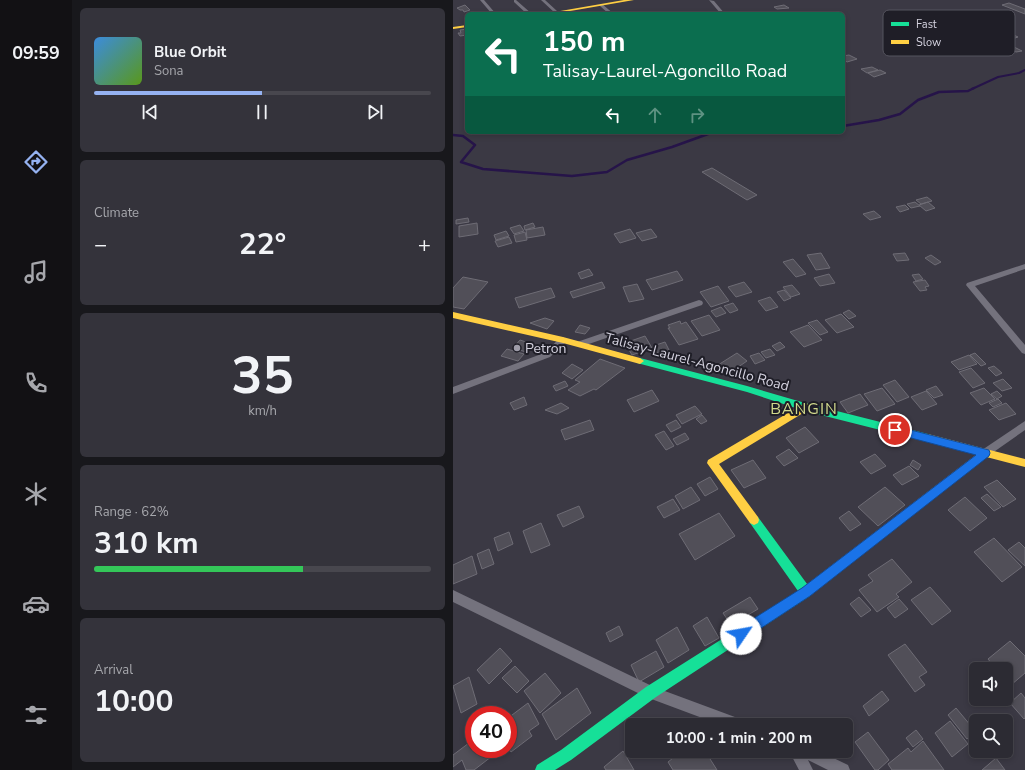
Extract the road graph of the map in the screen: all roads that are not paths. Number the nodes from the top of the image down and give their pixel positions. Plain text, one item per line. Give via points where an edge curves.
1 (482, 0) edge
2 (515, 0) edge
3 (543, 0) edge
4 (632, 0) edge
5 (711, 0) edge
6 (601, 5) junction
7 (492, 12) edge
8 (528, 12) edge
9 (556, 12) joint
10 (610, 12) edge
11 (720, 12) edge
12 (465, 26) edge
13 (453, 28) edge
14 (1025, 266) edge
15 (699, 303) dead end
16 (453, 315) edge
17 (563, 340) junction
18 (579, 344) junction
19 (1025, 351) edge
20 (453, 391) edge
21 (805, 406) junction
22 (1025, 426) edge
23 (985, 453) junction
24 (1025, 463) edge
25 (806, 592) junction
26 (453, 596) edge
27 (651, 692) junction
28 (720, 718) edge
29 (800, 758) edge
30 (818, 758) edge
31 (542, 770) edge
32 (806, 770) edge
33 (843, 770) edge

1 - 7 street
2 - 8 street
3 - 9 street
4 - 6 street
5 - 11 street
6 - 9 street
6 - 10 street
12 - 13 street
14 - 19 street via 970,285
15 - 18 street
16 - 17 street, Talisay-Laurel-Agoncillo Road
17 - 18 street, Talisay-Laurel-Agoncillo Road
17 - 20 street via 547,355
18 - 21 street, Talisay-Laurel-Agoncillo Road
21 - 23 street, Talisay-Laurel-Agoncillo Road
21 - 25 street via 713,463
22 - 23 street
23 - 24 street, Talisay-Laurel-Agoncillo Road
23 - 25 street
25 - 27 street
26 - 27 street
27 - 28 street
27 - 31 street
29 - 32 street
30 - 33 street

